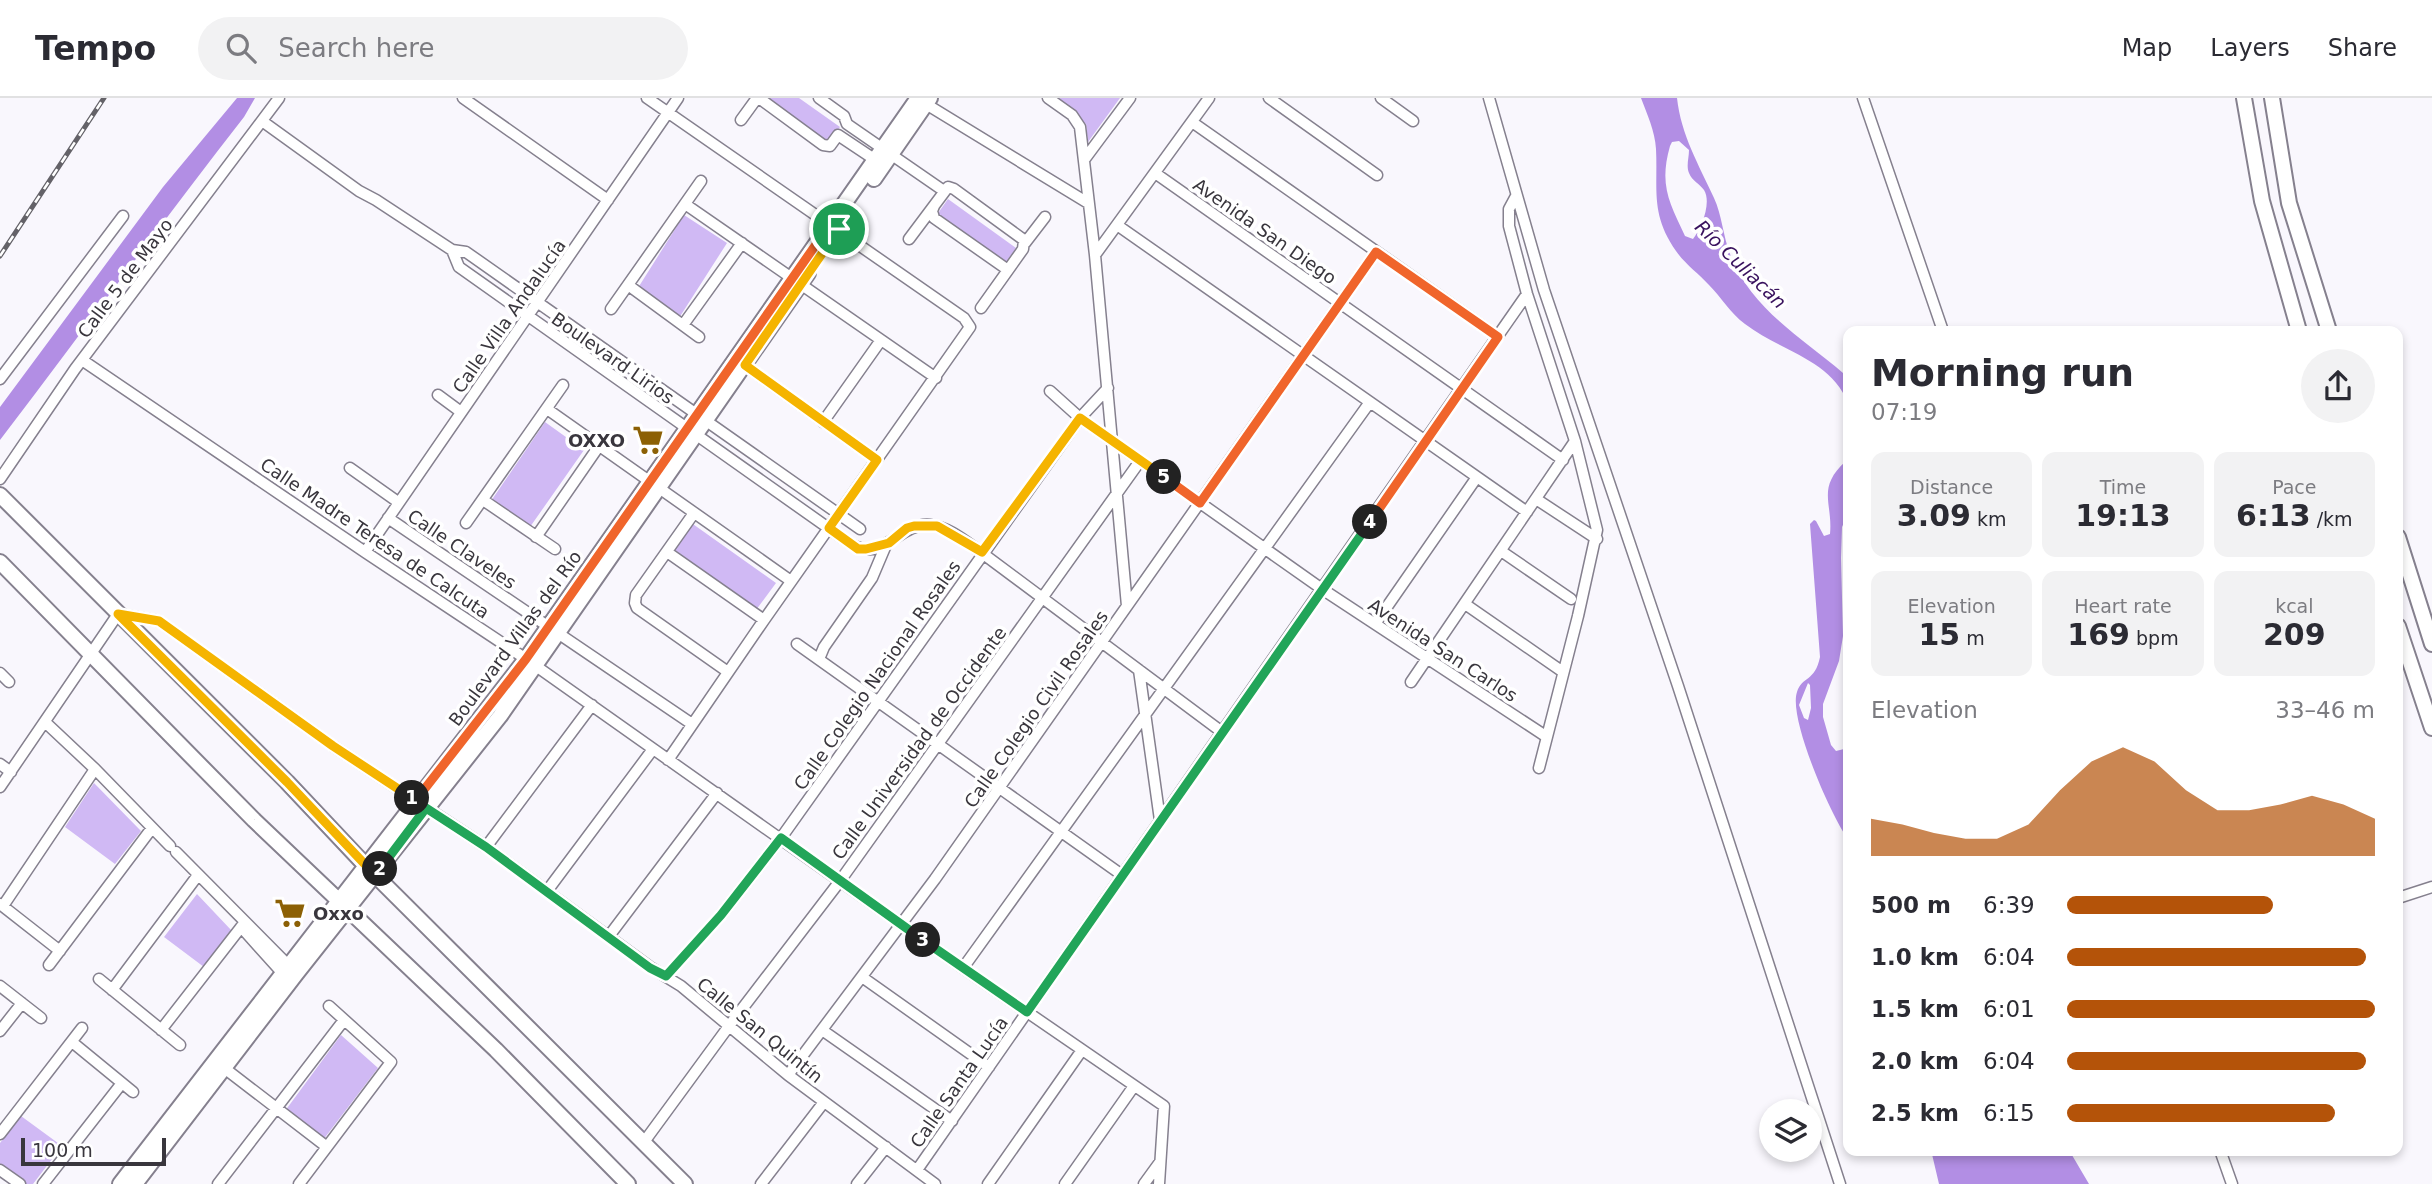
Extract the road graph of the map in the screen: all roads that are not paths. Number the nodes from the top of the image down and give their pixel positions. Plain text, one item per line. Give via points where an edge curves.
1 (279, 98) edge
2 (463, 98) edge
3 (647, 98) edge
4 (678, 98) edge
5 (758, 98) edge
6 (819, 98) edge
7 (1048, 98) edge
8 (1130, 98) edge
9 (1209, 98) edge
10 (1269, 98) edge
11 (1381, 98) edge
12 (1489, 98) edge
13 (1863, 98) edge
14 (2244, 98) edge
15 (2272, 98) edge
16 (922, 99) edge
17 (668, 113) junction
18 (741, 120) dead end
19 (262, 121) junction
20 (1413, 121) dead end
21 (1192, 122) junction
22 (883, 157) junction
23 (1084, 160) junction
24 (1155, 173) junction
25 (1377, 175) dead end
26 (701, 181) dead end
27 (944, 191) junction
28 (1516, 196) junction
29 (608, 200) junction
30 (1088, 203) junction
31 (685, 204) junction
32 (934, 206) junction
33 (123, 216) dead end
34 (1045, 217) dead end
35 (1117, 225) junction
36 (835, 226) junction
37 (909, 239) dead end
38 (1023, 240) junction
39 (742, 243) junction
40 (452, 250) junction
41 (1376, 252) junction
42 (1095, 255) junction
43 (1008, 271) junction
44 (797, 282) junction
45 (628, 285) junction
46 (1527, 294) junction
47 (538, 302) junction
48 (1340, 303) junction
49 (981, 308) dead end
50 (611, 309) dead end
51 (527, 317) junction
52 (683, 325) junction
53 (1941, 326) edge
54 (2298, 326) edge
55 (2327, 326) edge
56 (699, 337) dead end
57 (1498, 337) junction
58 (881, 340) junction
59 (1304, 356) junction
60 (82, 359) junction
61 (745, 365) junction
62 (936, 378) junction
63 (0, 379) edge
64 (563, 386) dead end
65 (1108, 388) junction
66 (1462, 389) junction
67 (1050, 391) dead end
68 (438, 395) dead end
69 (1370, 402) junction
70 (547, 408) junction
71 (461, 412) junction
72 (701, 418) junction
73 (1080, 418) junction
74 (823, 422) junction
75 (692, 432) junction
76 (1426, 441) junction
77 (1575, 441) junction
78 (1113, 442) junction
79 (598, 446) junction
80 (877, 460) junction
81 (1563, 460) junction
82 (1140, 461) junction
83 (351, 468) dead end
84 (1477, 477) junction
85 (0, 479) edge
86 (655, 486) junction
87 (0, 495) edge
88 (1116, 495) junction
89 (1536, 499) junction
90 (483, 500) junction
91 (398, 502) junction
92 (1200, 503) junction
93 (1527, 512) junction
94 (694, 513) junction
95 (839, 514) junction
96 (388, 518) junction
97 (467, 523) dead end
98 (829, 528) junction
99 (860, 529) dead end
100 (536, 537) junction
101 (1597, 539) junction
102 (886, 545) junction
103 (1264, 548) junction
104 (555, 550) dead end
105 (1501, 551) junction
106 (365, 552) junction
107 (667, 552) junction
108 (982, 552) junction
109 (2403, 553) edge
110 (0, 562) edge
111 (791, 581) junction
112 (1322, 589) junction
113 (1043, 598) junction
114 (1570, 599) dead end
115 (1465, 604) junction
116 (1127, 606) junction
117 (118, 614) junction
118 (764, 620) junction
119 (1375, 624) junction
120 (554, 631) junction
121 (2403, 641) edge
122 (1102, 642) junction
123 (797, 644) dead end
124 (2432, 645) edge
125 (90, 654) junction
126 (1427, 658) junction
127 (819, 659) junction
128 (531, 662) junction
129 (1139, 670) junction
130 (1563, 671) junction
131 (728, 672) junction
132 (0, 673) edge
133 (9, 682) dead end
134 (1411, 682) dead end
135 (1164, 688) junction
136 (880, 701) junction
137 (592, 705) junction
138 (1145, 715) junction
139 (45, 722) junction
140 (692, 724) junction
141 (2432, 728) edge
142 (1222, 732) junction
143 (1547, 737) junction
144 (939, 743) junction
145 (653, 749) junction
146 (668, 760) junction
147 (0, 765) edge
148 (1539, 768) dead end
149 (95, 769) junction
150 (11, 772) junction
151 (1000, 787) junction
152 (0, 788) edge
153 (717, 793) junction
154 (421, 804) junction
155 (1160, 820) junction
156 (152, 828) junction
157 (1061, 832) junction
158 (781, 838) junction
159 (486, 847) junction
160 (371, 871) junction
161 (198, 875) junction
162 (1122, 875) junction
163 (840, 881) junction
164 (2432, 887) edge
165 (547, 891) junction
166 (2403, 896) edge
167 (1, 905) edge
168 (343, 905) junction
169 (902, 924) junction
170 (243, 925) junction
171 (609, 936) junction
172 (60, 951) junction
173 (49, 965) dead end
174 (963, 968) junction
175 (289, 973) junction
176 (666, 976) junction
177 (862, 977) junction
178 (99, 979) dead end
179 (0, 986) edge
180 (112, 990) junction
181 (22, 1003) junction
182 (329, 1006) dead end
183 (1027, 1012) junction
184 (41, 1018) dead end
185 (344, 1020) junction
186 (729, 1026) junction
187 (82, 1028) dead end
188 (160, 1030) junction
189 (822, 1030) junction
190 (0, 1031) edge
191 (72, 1042) junction
192 (180, 1045) dead end
193 (1083, 1050) junction
194 (220, 1065) junction
195 (989, 1068) junction
196 (788, 1075) junction
197 (122, 1083) junction
198 (1134, 1086) junction
199 (133, 1092) dead end
200 (824, 1102) junction
201 (276, 1109) junction
202 (952, 1121) junction
203 (0, 1134) edge
204 (644, 1142) junction
205 (327, 1147) junction
206 (886, 1147) junction
207 (2222, 1156) edge
208 (1160, 1162) junction
209 (0, 1170) edge
210 (917, 1170) junction
211 (20, 1184) edge
212 (43, 1184) edge
213 (120, 1184) edge
214 (135, 1184) edge
215 (218, 1184) edge
216 (299, 1184) edge
217 (628, 1184) edge
218 (685, 1184) edge
219 (761, 1184) edge
220 (857, 1184) edge
221 (935, 1184) edge
222 (988, 1184) edge
223 (1066, 1184) edge
224 (1144, 1184) edge
225 (1159, 1184) edge
226 (1840, 1184) edge
227 (2232, 1184) edge

1 - 19 street, Calle 5 de Mayo
2 - 29 street
3 - 17 street
4 - 17 street, Calle Villa Andalucía
5 - 18 street
5 - 22 street via 824,145 830,146 838,135
6 - 22 street via 844,116
7 - 23 street via 1078,122
8 - 23 street
9 - 21 street
10 - 25 street
11 - 20 street
12 - 28 street
13 - 53 street
14 - 54 street via 2262,201
15 - 55 street via 2289,203
16 - 22 street, Boulevard Villas del Río
16 - 30 street
17 - 29 street, Calle Villa Andalucía
17 - 36 street
19 - 40 street, Boulevard Lirios
19 - 60 street, Calle 5 de Mayo
21 - 24 street
21 - 41 street
22 - 27 street
22 - 36 street, Boulevard Villas del Río
23 - 30 street
24 - 35 street
24 - 48 street, Avenida San Diego
26 - 31 street
27 - 32 street
27 - 38 street via 954,188
28 - 46 street via 1508,209 1508,221
28 - 226 street
29 - 47 street, Calle Villa Andalucía
30 - 42 street
31 - 39 street
31 - 45 street
32 - 37 street
32 - 43 street via 934,218
33 - 63 street
34 - 38 street
35 - 42 street
35 - 59 street
36 - 44 street, Boulevard Villas del Río
36 - 62 street via 967,320 971,327
38 - 43 street
39 - 44 street
39 - 52 street
40 - 47 street, Boulevard Lirios via 466,252
40 - 51 street, Boulevard Lirios via 459,267
41 - 48 street, Calle Colegio Civil Rosales
41 - 57 street
42 - 65 street
43 - 49 street
44 - 58 street
44 - 61 street, Boulevard Villas del Río
44 - 72 street, Boulevard Villas del Río
45 - 50 street
45 - 52 street
46 - 57 street, Calle Santa Lucía
46 - 77 street
47 - 51 street, Calle Villa Andalucía
47 - 72 street, Boulevard Lirios
48 - 59 street, Calle Colegio Civil Rosales
48 - 66 street, Avenida San Diego
51 - 71 street, Calle Villa Andalucía
51 - 75 street, Boulevard Lirios
52 - 56 street
57 - 66 street, Calle Santa Lucía
58 - 62 street
58 - 74 street
59 - 69 street
59 - 92 street, Calle Colegio Civil Rosales
60 - 85 street, Calle 5 de Mayo
60 - 106 street, Calle Madre Teresa de Calcuta
61 - 72 street, Boulevard Villas del Río
61 - 74 street
62 - 80 street
64 - 70 street
65 - 73 street, Calle Colegio Nacional Rosales
65 - 78 street
66 - 76 street, Calle Santa Lucía
66 - 81 street, Avenida San Diego
67 - 73 street, Avenida San Carlos
68 - 71 street
69 - 76 street
69 - 103 street
70 - 79 street
70 - 90 street
71 - 91 street, Calle Villa Andalucía
72 - 75 street, Boulevard Villas del Río
72 - 95 street, Boulevard Lirios
73 - 78 street, Avenida San Carlos
73 - 108 street, Calle Colegio Nacional Rosales
74 - 80 street
75 - 86 street, Boulevard Villas del Río
75 - 98 street, Boulevard Lirios
76 - 84 street
76 - 112 street, Calle Santa Lucía
77 - 81 street
77 - 101 street
78 - 82 street, Avenida San Carlos
78 - 88 street
79 - 86 street
79 - 100 street
80 - 95 street
81 - 89 street
82 - 88 street, Calle Universidad de Occidente
82 - 92 street, Avenida San Carlos
83 - 91 street, Calle Claveles
84 - 93 street
84 - 119 street
86 - 94 street
86 - 120 street, Boulevard Villas del Río
87 - 117 street
88 - 113 street, Calle Universidad de Occidente
88 - 116 street
89 - 93 street
89 - 101 street
90 - 97 street
90 - 100 street
91 - 96 street, Calle Villa Andalucía
92 - 103 street, Avenida San Carlos
92 - 116 street, Calle Colegio Civil Rosales
93 - 105 street
94 - 107 street
94 - 111 street
95 - 98 street
95 - 99 street, Boulevard Lirios
96 - 106 street, Calle Villa Andalucía
96 - 120 street, Calle Claveles
98 - 102 street, Boulevard Lirios via 858,549
98 - 111 street
100 - 104 street
101 - 130 street
102 - 108 street via 907,528 928,525 945,529
102 - 127 street via 872,578
103 - 112 street, Avenida San Carlos
103 - 135 street
105 - 114 street
105 - 115 street
106 - 128 street, Calle Madre Teresa de Calcuta
107 - 118 street
107 - 131 street via 635,603
108 - 113 street
108 - 136 street, Calle Colegio Nacional Rosales
109 - 124 street
110 - 125 street
111 - 118 street
112 - 119 street, Avenida San Carlos
112 - 142 street, Calle Santa Lucía
113 - 122 street
113 - 144 street, Calle Universidad de Occidente
115 - 126 street
115 - 130 street
116 - 122 street, Calle Colegio Civil Rosales
117 - 125 street
117 - 154 street, Calle San Quintín via 159,621
117 - 160 street
118 - 131 street
119 - 126 street, Avenida San Carlos
120 - 128 street, Boulevard Villas del Río
120 - 140 street, Calle Claveles
121 - 141 street
122 - 129 street
122 - 151 street, Calle Colegio Civil Rosales
123 - 127 street
125 - 139 street
125 - 168 street
126 - 134 street
126 - 143 street, Avenida San Carlos
127 - 136 street
128 - 137 street, Calle Madre Teresa de Calcuta
128 - 154 street, Boulevard Villas del Río
129 - 135 street
129 - 138 street
130 - 143 street
131 - 140 street
132 - 133 street
135 - 138 street
135 - 142 street
136 - 144 street
136 - 158 street, Calle Colegio Nacional Rosales
137 - 145 street, Calle Madre Teresa de Calcuta
137 - 159 street
138 - 155 street
138 - 157 street
139 - 149 street
139 - 150 street
140 - 146 street
142 - 155 street, Calle Santa Lucía
143 - 148 street
144 - 151 street
144 - 163 street, Calle Universidad de Occidente
145 - 146 street, Calle Madre Teresa de Calcuta
145 - 165 street
146 - 153 street, Calle Madre Teresa de Calcuta
147 - 150 street
149 - 156 street
149 - 167 street
150 - 152 street
151 - 157 street
151 - 169 street, Calle Colegio Civil Rosales
153 - 158 street, Calle Madre Teresa de Calcuta
153 - 171 street
154 - 159 street, Calle San Quintín
154 - 160 street, Boulevard Villas del Río
155 - 162 street, Calle Santa Lucía
156 - 161 street
156 - 172 street
157 - 162 street
157 - 174 street
158 - 163 street, Calle Madre Teresa de Calcuta
158 - 176 street, Calle Colegio Nacional Rosales
159 - 165 street, Calle San Quintín
160 - 168 street, Boulevard Villas del Río
160 - 204 street
161 - 170 street
161 - 180 street
162 - 183 street, Calle Santa Lucía
163 - 169 street, Calle Madre Teresa de Calcuta
163 - 186 street, Calle Universidad de Occidente
164 - 166 street
165 - 171 street, Calle San Quintín
167 - 172 street
168 - 175 street, Boulevard Villas del Río
168 - 217 street
169 - 174 street, Calle Madre Teresa de Calcuta
169 - 177 street, Calle Colegio Civil Rosales
170 - 175 street
170 - 188 street
171 - 176 street, Calle San Quintín
172 - 173 street
174 - 183 street, Calle Madre Teresa de Calcuta
175 - 194 street, Boulevard Villas del Río
176 - 186 street, Calle San Quintín
177 - 189 street, Calle Colegio Civil Rosales
177 - 195 street
178 - 180 street
179 - 181 street
180 - 188 street
181 - 184 street
181 - 190 street
182 - 185 street
183 - 193 street, Calle Madre Teresa de Calcuta
183 - 195 street, Calle Santa Lucía
185 - 201 street
185 - 205 street via 391,1062
186 - 196 street, Calle San Quintín
186 - 204 street, Calle Universidad de Occidente
187 - 191 street
188 - 192 street
189 - 196 street, Calle Colegio Civil Rosales
189 - 202 street
191 - 197 street
191 - 203 street
193 - 198 street, Calle Madre Teresa de Calcuta
193 - 222 street
194 - 201 street
194 - 213 street, Boulevard Villas del Río
194 - 214 street, Boulevard Villas del Río
195 - 202 street, Calle Santa Lucía
196 - 200 street, Calle San Quintín
197 - 199 street
197 - 212 street
198 - 208 street, Calle Madre Teresa de Calcuta via 1164,1106
198 - 223 street
200 - 206 street, Calle San Quintín
200 - 219 street
201 - 205 street
201 - 215 street
202 - 210 street, Calle Santa Lucía
204 - 218 street
205 - 216 street
206 - 210 street, Calle San Quintín
206 - 220 street
207 - 227 street
208 - 224 street
208 - 225 street
209 - 211 street
210 - 221 street, Calle San Quintín

